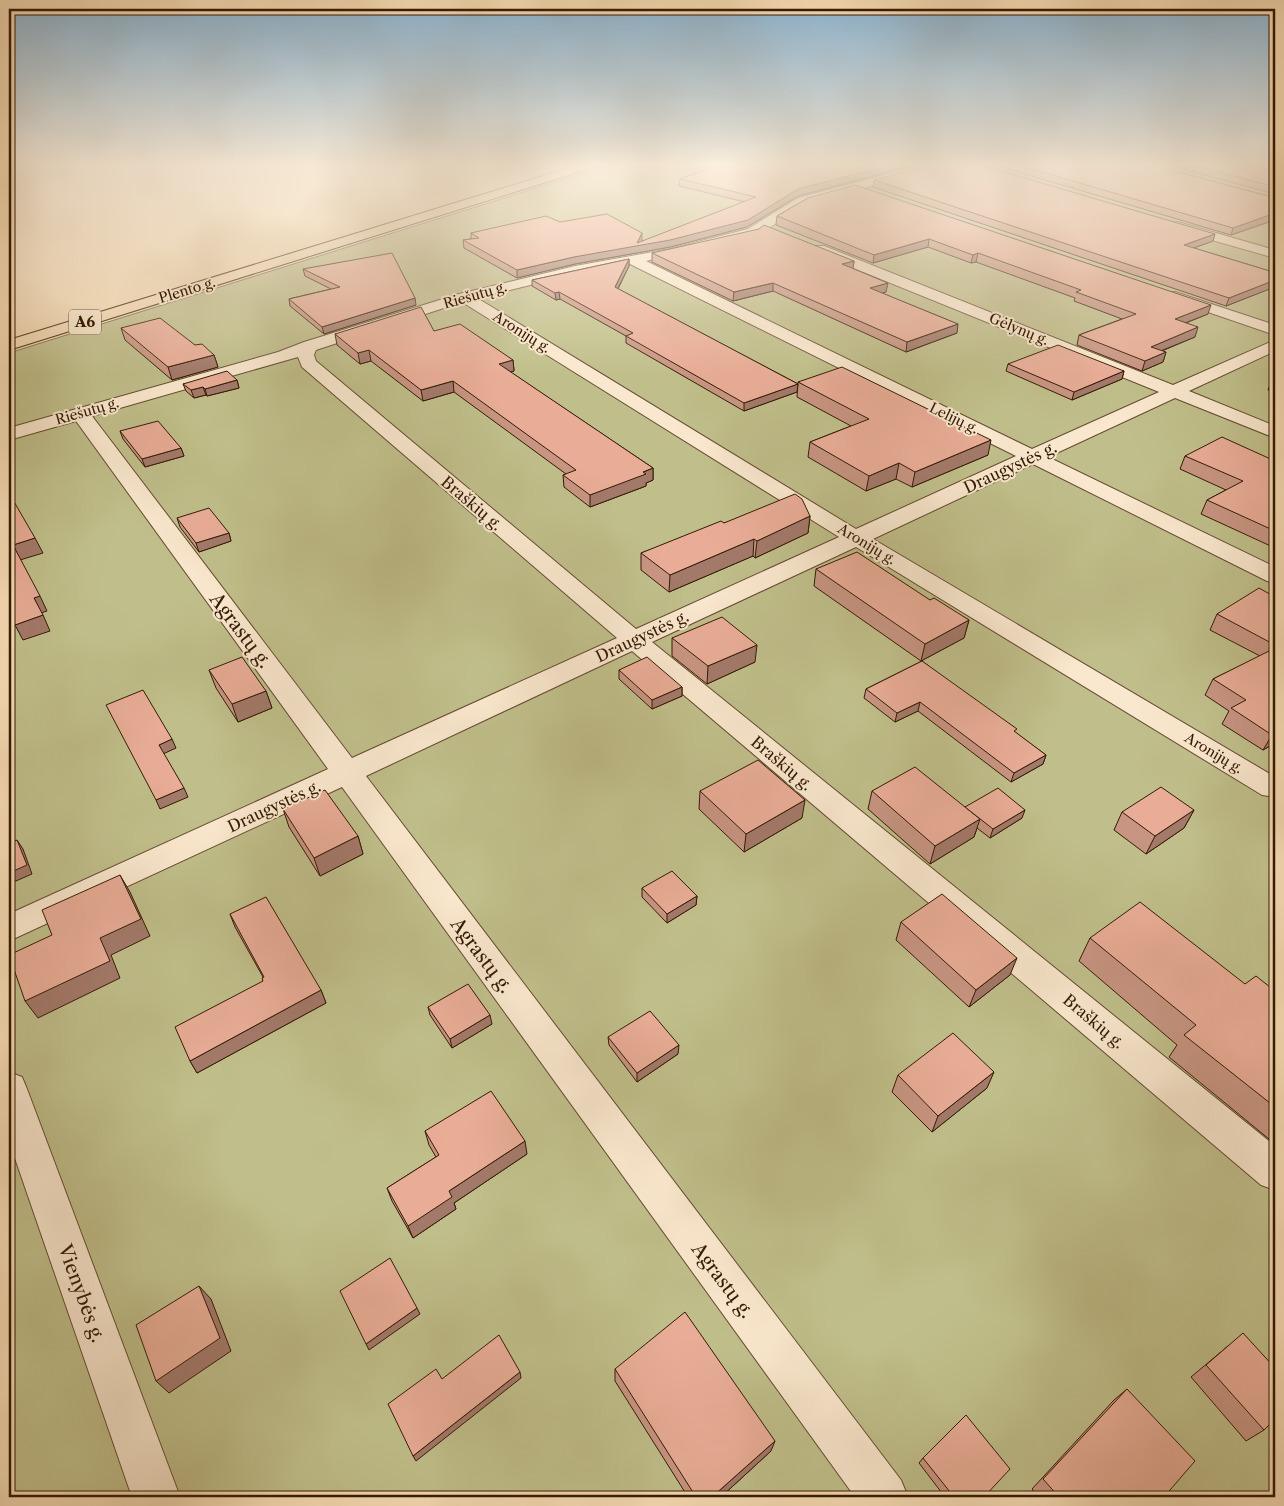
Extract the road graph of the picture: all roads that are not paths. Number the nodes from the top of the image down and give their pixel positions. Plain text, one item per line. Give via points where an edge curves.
1 (367, 234) edge
2 (744, 234) edge
3 (1209, 234) edge
4 (808, 245) edge
5 (1275, 254) edge
6 (632, 260) junction
7 (1163, 292) edge
8 (464, 297) junction
9 (1275, 330) edge
10 (9, 345) edge
11 (310, 345) junction
12 (1275, 345) edge
13 (1174, 391) junction
14 (80, 413) junction
15 (1275, 432) edge
16 (9, 434) edge
17 (1033, 457) junction
18 (856, 538) junction
19 (1275, 576) edge
20 (634, 640) junction
21 (347, 772) junction
22 (1272, 788) dead end
23 (9, 928) edge
24 (9, 1089) edge
25 (1275, 1171) edge
26 (156, 1497) edge
27 (884, 1497) edge

1 - 10 highway, Plento g. / A6
2 - 6 street, Riešutų g.
3 - 5 street
4 - 13 street, Gėlynų g.
6 - 8 street, Riešutų g. via 574,270
6 - 17 street, Lelijų g.
7 - 9 street
8 - 11 street, Riešutų g.
8 - 18 street, Aronijų g.
11 - 14 street, Riešutų g. via 284,356
11 - 20 street, Braškių g. via 306,356 308,363
12 - 13 street, Draugystės g.
13 - 15 street, Gėlynų g.
13 - 17 street, Draugystės g.
14 - 16 street, Riešutų g.
14 - 21 street, Agrastų g.
17 - 18 street, Draugystės g.
17 - 19 street, Lelijų g.
18 - 20 street, Draugystės g.
18 - 22 street, Aronijų g.
20 - 21 street, Draugystės g.
20 - 25 street, Braškių g.
21 - 23 street, Draugystės g.
21 - 27 street, Agrastų g.
24 - 26 street, Vienybės g.

